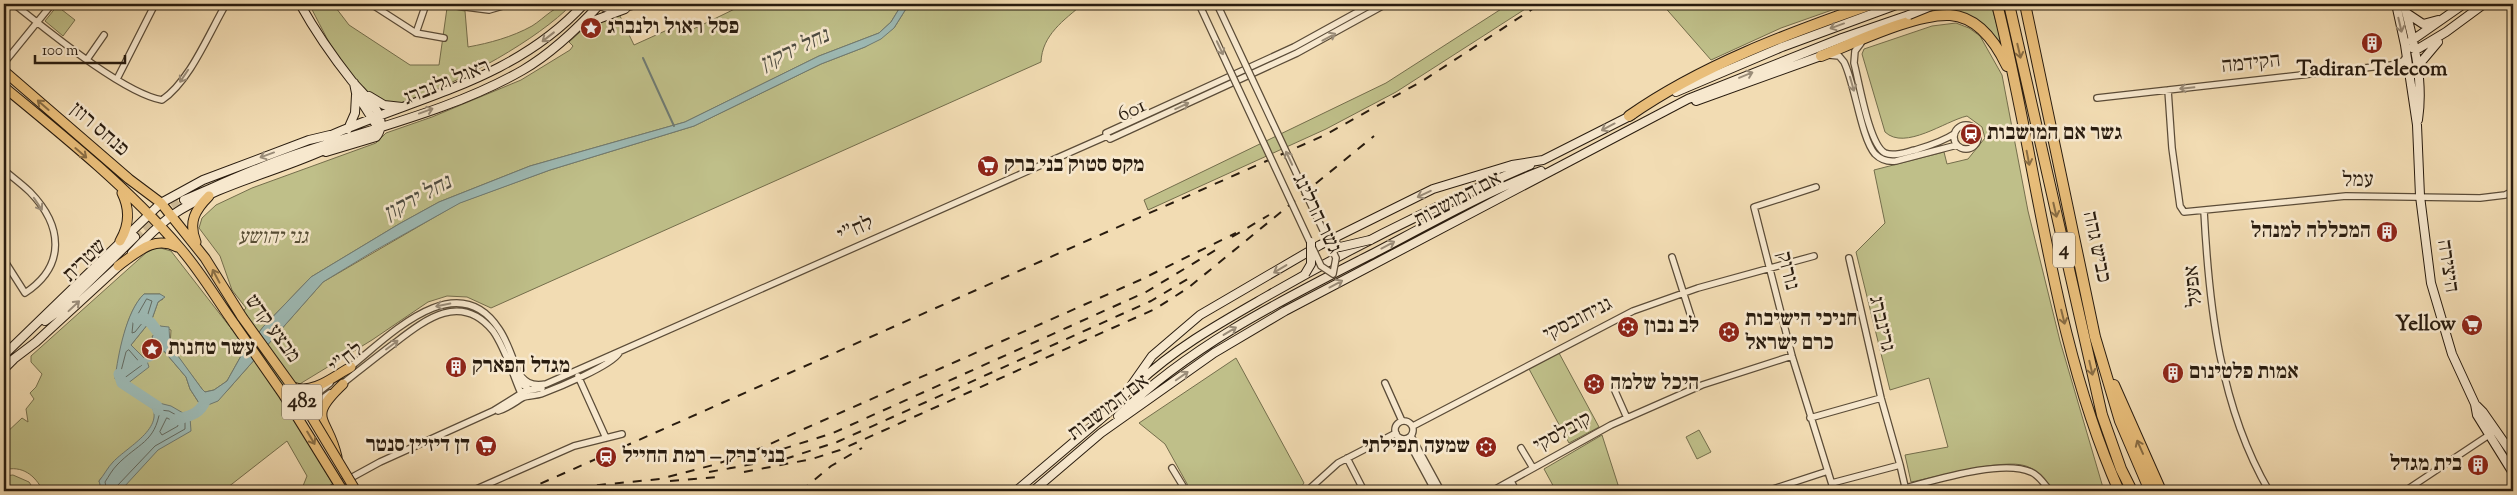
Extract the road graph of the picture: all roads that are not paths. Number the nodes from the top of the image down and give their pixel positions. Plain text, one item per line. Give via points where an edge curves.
1 (14, 4) edge
2 (52, 4) edge
3 (154, 4) edge
4 (226, 4) edge
5 (300, 4) edge
6 (371, 4) edge
7 (426, 4) edge
8 (442, 4) edge
9 (509, 4) edge
10 (584, 4) edge
11 (599, 4) edge
12 (609, 4) edge
13 (638, 4) edge
14 (1188, 4) edge
15 (1200, 4) edge
16 (1217, 4) edge
17 (1372, 4) edge
18 (1386, 4) edge
19 (1872, 4) edge
20 (1899, 4) edge
21 (1936, 4) edge
22 (1997, 4) edge
23 (2009, 4) edge
24 (2025, 4) edge
25 (2396, 4) edge
26 (2464, 4) edge
27 (2484, 4) edge
28 (2405, 7) edge
29 (625, 9) junction
30 (2453, 13) junction
31 (37, 22) junction
32 (580, 26) junction
33 (2446, 32) junction
34 (416, 33) junction
35 (104, 34) dead end
36 (444, 38) dead end
37 (1868, 38) junction
38 (2414, 39) junction
39 (2405, 45) junction
40 (2416, 50) junction
41 (1822, 56) junction
42 (2407, 56) junction
43 (88, 58) junction
44 (4, 63) edge
45 (4, 71) edge
46 (2418, 71) junction
47 (2012, 76) junction
48 (117, 79) junction
49 (4, 87) edge
50 (2168, 90) junction
51 (360, 92) junction
52 (2096, 98) dead end
53 (414, 105) junction
54 (1672, 107) junction
55 (380, 116) junction
56 (1629, 116) junction
57 (371, 120) junction
58 (2417, 125) junction
59 (380, 127) junction
60 (348, 129) junction
61 (1954, 134) junction
62 (330, 135) junction
63 (1107, 136) junction
64 (354, 137) junction
65 (1957, 145) junction
66 (319, 153) junction
67 (285, 158) junction
68 (1543, 160) junction
69 (1570, 160) junction
70 (4, 170) edge
71 (118, 186) junction
72 (1816, 187) dead end
73 (2513, 192) edge
74 (209, 196) junction
75 (2420, 196) junction
76 (184, 200) tunnel mouth
77 (161, 203) junction
78 (2204, 211) junction
79 (148, 215) junction
80 (173, 215) junction
81 (159, 226) junction
82 (1325, 234) junction
83 (135, 237) tunnel mouth
84 (1370, 240) junction
85 (120, 241) junction
86 (1311, 242) junction
87 (198, 247) junction
88 (181, 249) junction
89 (1814, 256) dead end
90 (1672, 257) dead end
91 (1336, 258) junction
92 (1849, 258) dead end
93 (4, 260) edge
94 (118, 266) junction
95 (1321, 266) junction
96 (1770, 269) junction
97 (1305, 274) junction
98 (1333, 274) junction
99 (1683, 292) junction
100 (60, 310) junction
101 (1694, 326) dead end
102 (2094, 329) junction
103 (619, 353) junction
104 (4, 355) edge
105 (1792, 356) junction
106 (11, 361) junction
107 (350, 367) junction
108 (581, 368) junction
109 (4, 369) edge
110 (516, 370) junction
111 (569, 373) junction
112 (562, 377) junction
113 (579, 377) junction
114 (1385, 383) dead end
115 (343, 384) junction
116 (518, 385) junction
117 (293, 387) junction
118 (1614, 391) dead end
119 (522, 393) junction
120 (529, 393) junction
121 (1126, 394) junction
122 (1881, 398) junction
123 (513, 399) junction
124 (2475, 404) junction
125 (305, 407) junction
126 (492, 411) junction
127 (296, 413) junction
128 (1627, 418) junction
129 (1810, 418) junction
130 (1402, 421) junction
131 (1413, 426) junction
132 (2496, 430) junction
133 (1101, 433) junction
134 (1396, 433) junction
135 (622, 434) dead end
136 (2489, 435) junction
137 (606, 438) junction
138 (1409, 438) junction
139 (1521, 448) dead end
140 (2513, 455) edge
141 (1347, 458) junction
142 (338, 462) junction
143 (1900, 465) junction
144 (1172, 468) dead end
145 (1533, 468) junction
146 (1828, 472) junction
147 (2513, 473) edge
148 (1511, 481) junction
149 (1832, 483) junction
150 (1906, 490) edge
151 (327, 491) edge
152 (343, 491) edge
153 (356, 491) edge
154 (472, 491) edge
155 (1016, 491) edge
156 (1033, 491) edge
157 (1186, 491) edge
158 (1307, 491) edge
159 (1364, 491) edge
160 (1436, 491) edge
161 (1441, 491) edge
162 (1492, 491) edge
163 (1516, 491) edge
164 (1767, 491) edge
165 (1834, 491) edge
166 (2050, 491) edge
167 (2118, 491) edge
168 (2132, 491) edge
169 (2150, 491) edge
170 (2161, 491) edge
171 (2269, 491) edge
172 (2405, 491) edge

1 - 31 street
2 - 31 street
3 - 48 street
4 -> 48 street via 173,92 162,100 148,97
5 - 51 main road
6 - 34 street
7 - 34 street
8 - 9 street via 489,10
10 -> 53 main road, ראול ולנברג via 564,24 523,55
11 - 29 street via 611,10
11 - 32 main road, ראול ולנברג
12 - 29 street
13 - 29 street
14 - 15 street
15 -> 86 street, גשר הרלינג, bridge
82 -> 16 street, גשר הרלינג, bridge
17 - 63 street, 601 via 1294,47 1106,133
63 -> 18 street, 601 via 1110,139 1283,60
19 - 56 highway via 1808,27 1714,69 1661,95
20 -> 56 main road, אם המושבות via 1729,69
54 -> 21 main road, אם המושבות, bridge via 1779,62
22 - 47 highway
23 -> 168 highway, כביש גהה / 4 via 2102,415
24 - 102 highway, כביש גהה / 4
25 -> 39 main road, היצירה
26 - 30 main road
27 - 33 main road
28 - 30 main road via 2414,19 2423,24
28 - 38 main road, היצירה
29 - 32 main road
30 - 38 main road
31 - 43 street
31 - 44 street
59 -> 32 main road, ראול ולנברג via 500,81 550,52
33 - 40 main road
33 - 46 main road via 2427,53
34 - 36 street
35 - 43 street
37 - 41 highway
37 - 47 highway via 1939,16 1959,17 1984,32
37 - 61 street via 1856,47 1853,56 1872,133 1882,150 1890,154 1904,153 1943,141
38 - 39 main road
38 - 40 main road, היצירה
39 - 40 main road
39 - 42 main road, היצירה
40 - 46 main road, היצירה
41 - 54 main road via 1707,98
41 -> 65 street via 1834,55 1844,62 1870,144 1879,158 1890,162
42 -> 50 street, הקידמה via 2391,65
42 - 58 main road, היצירה
43 - 48 street
77 -> 45 main road, פנחס רוזן / 482
46 - 58 main road, היצירה via 2420,108
47 -> 167 highway via 2062,315 2094,428
49 -> 71 main road, פנחס רוזן / 482
50 - 52 street, הקידמה
50 - 78 street via 2180,206 2184,212
51 - 53 main road via 389,106
51 - 55 main road
51 - 57 main road
51 - 60 main road
53 - 55 main road, ראול ולנברג
54 - 69 main road, אם המושבות
55 - 57 main road, ראול ולנברג
55 - 59 main road
56 -> 68 main road, אם המושבות
57 - 59 main road
57 - 60 main road, ראול ולנברג
58 - 75 main road, היצירה
59 - 64 main road, ראול ולנברג
59 - 66 main road via 372,139
60 - 62 main road, ראול ולנברג
61 - 65 street
61 - 65 street via 1964,125 1971,126 1977,135 1971,147
62 - 67 main road, ראול ולנברג
62 -> 77 main road via 203,180
63 - 103 street, לח"י
64 - 66 main road
64 - 67 main road, ראול ולנברג
66 - 74 main road
67 - 76 main road, ראול ולנברג
68 - 84 main road
68 -> 121 main road, אם המושבות via 1433,189 1320,245 1200,315 1152,356
98 -> 69 main road via 1434,221
133 -> 69 main road, אם המושבות via 1214,352
70 -> 93 street via 31,193 48,218 57,242 53,264 36,286 25,293
71 - 79 main road, פנחס רוזן / 482
71 - 85 main road via 128,214
72 - 96 street, נורוק via 1754,207
73 - 75 street, עמל via 2480,198
74 - 80 main road
74 - 87 main road via 193,218 192,230
75 - 78 street, עמל via 2346,196
75 - 124 main road, היצירה via 2435,302 2452,354
77 - 79 main road
77 - 80 main road, פנחס רוזן / 482
78 - 171 street, אפעל via 2208,291 2226,386 2258,471
79 - 81 main road, פנחס רוזן / 482
79 - 85 main road
80 - 81 main road
80 - 87 main road, מבצע קדש / 482
81 - 88 main road, מבצע קדש / 482
81 - 94 main road
82 - 84 main road, bridge via 1340,247
82 - 91 street, גשר הרלינג, bridge
83 - 100 main road, שטרית
84 - 91 main road, bridge
85 - 104 main road
86 - 95 street, גשר הרלינג, bridge
86 - 97 main road, bridge via 1311,264
117 -> 87 main road, מבצע קדש / 482, bridge via 242,317
88 - 94 main road via 159,241
88 - 127 main road, מבצע קדש / 482, bridge
89 - 96 street, גניחובסקי
90 - 99 street
91 - 95 main road, bridge
91 - 98 street, גשר הרלינג, bridge
92 - 122 street, גרינברג
106 -> 94 main road
95 - 97 main road, bridge
95 - 98 street, גשר הרלינג, bridge
96 - 99 street, גניחובסקי
96 - 105 street, נורוק
97 - 121 main road via 1191,341
133 -> 98 main road via 1147,389 1187,359
99 - 101 street
99 - 131 street, גניחובסקי via 1610,320
100 - 104 main road, שטרית
100 - 106 main road, שטרית
102 - 169 highway, כביש גהה / 4 via 2120,421
170 -> 102 highway via 2124,411
103 - 108 street, לח"י
103 - 113 street, לח"י via 611,362
105 - 128 street, קובלסקי via 1702,385
105 - 129 street, נורוק
106 - 109 main road, שטרית
110 -> 107 street, לח"י via 502,336 488,316 466,304 448,303 432,307 413,318
107 - 117 main road via 310,389
107 - 125 street, לח"י
108 - 111 street, לח"י
108 - 113 street
110 - 112 street, לח"י via 533,386
110 - 120 street, לח"י
111 - 112 street, לח"י
111 - 113 street
112 - 120 street, לח"י
113 - 120 street, לח"י via 540,394
113 - 137 street
114 - 130 street
115 -> 116 street, לח"י via 422,321 448,311 463,313 484,323 497,338
115 - 125 street, לח"י
115 - 142 main road, bridge via 324,402 321,411
116 - 119 street, לח"י
116 - 123 street
117 - 125 main road, מבצע קדש / 482, bridge
118 - 128 street
119 - 120 street, לח"י
119 - 123 street, לח"י
120 - 126 street, לח"י via 509,407
121 - 155 main road, אם המושבות
122 - 129 street
122 - 143 street, גרינברג
123 - 126 street, לח"י
124 - 132 main road, היצירה
124 - 136 main road, היצירה via 2477,415
125 - 127 street, לח"י, bridge
125 - 142 main road, מבצע קדש / 482, bridge
126 - 151 street, לח"י via 380,462
127 -> 152 main road, מבצע קדש / 482, bridge
128 - 145 street, קובלסקי
129 - 146 street, נורוק
130 - 131 street
130 - 134 street via 1396,427
131 - 138 street
132 - 136 street
132 - 140 main road, היצירה
133 - 156 main road, אם המושבות
134 - 138 street via 1399,438
134 - 141 street
135 - 137 street
136 - 147 main road, היצירה
136 - 172 street
137 - 154 street via 574,446
138 - 160 street
138 - 161 street
139 - 145 street
141 - 158 street via 1325,472
141 - 159 street
142 - 153 main road, מבצע קדש / 482, bridge
143 - 149 street
143 - 150 street, גרינברג
144 - 157 street
145 - 148 street, קובלסקי
146 - 149 street, נורוק
146 - 164 street
148 - 162 street, קובלסקי
148 - 163 street
149 - 165 street, נורוק
150 - 166 street via 2001,468 2031,472

